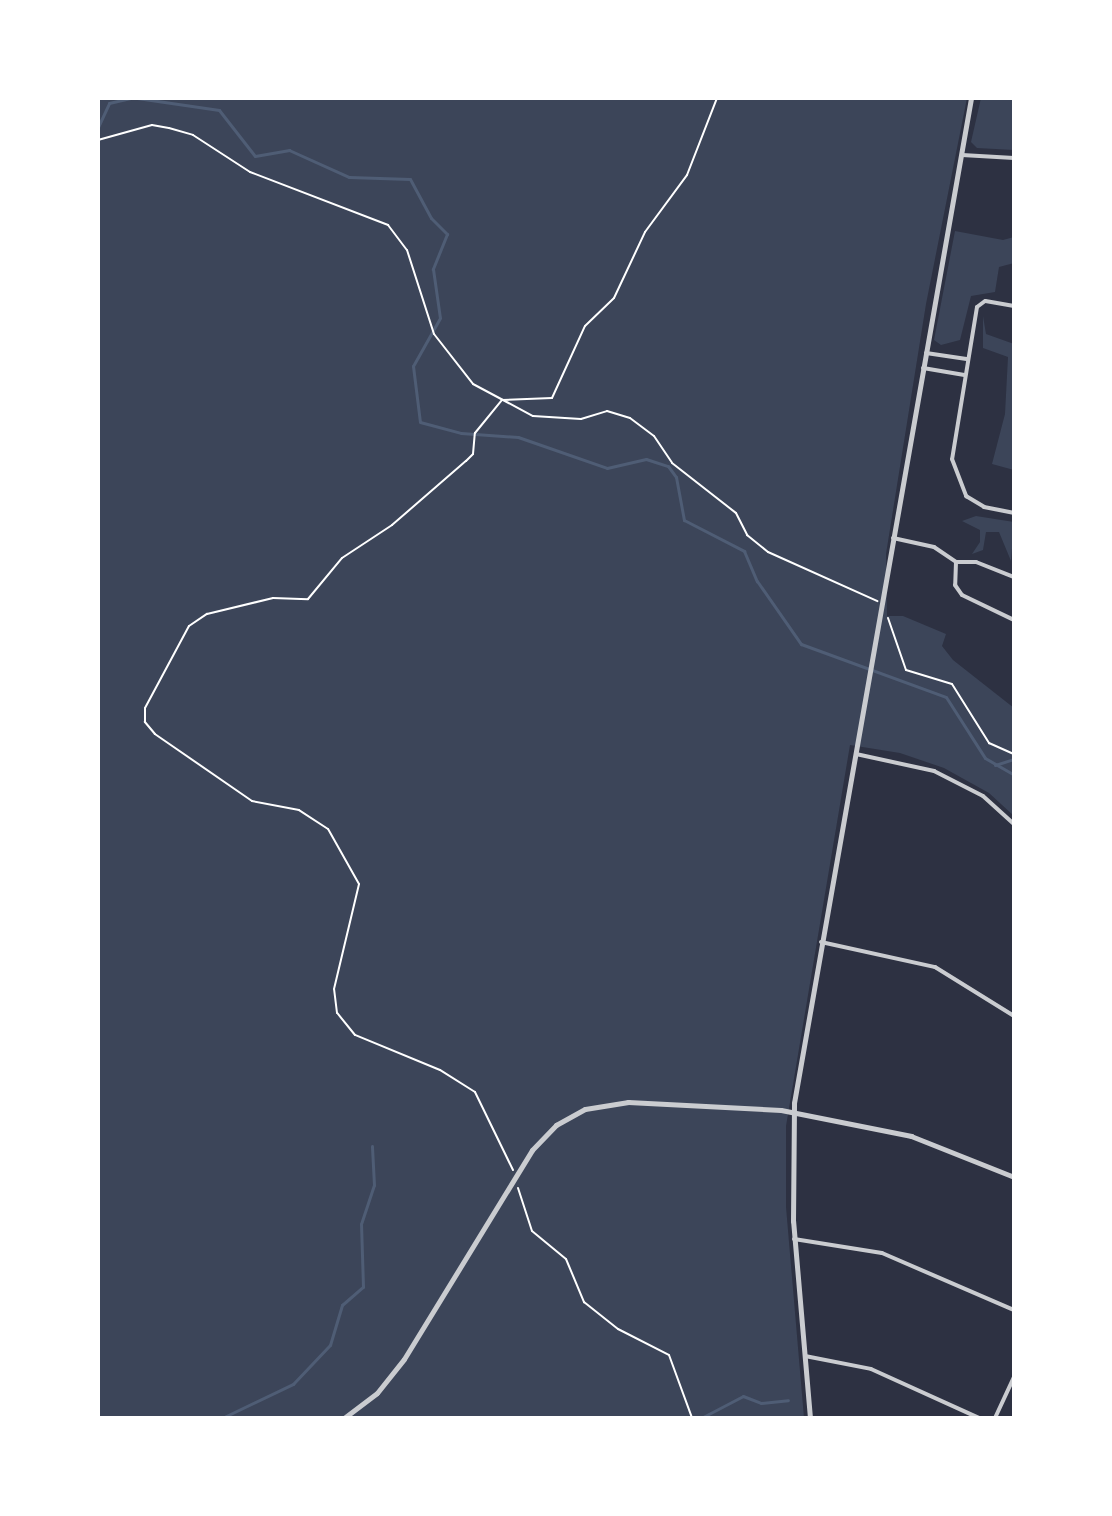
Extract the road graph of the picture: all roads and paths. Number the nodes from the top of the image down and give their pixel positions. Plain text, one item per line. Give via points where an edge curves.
1 (717, 98) edge
2 (971, 98) edge
3 (98, 140) edge
4 (962, 155) junction
5 (1014, 158) edge
6 (1014, 306) edge
7 (925, 353) junction
8 (967, 359) junction
9 (923, 368) junction
10 (965, 375) junction
11 (499, 402) junction
12 (1014, 513) edge
13 (893, 538) junction
14 (956, 562) junction
15 (1014, 577) edge
16 (877, 601) dead end
17 (888, 618) dead end
18 (1014, 620) edge
19 (856, 754) junction
20 (1014, 754) edge
21 (1014, 824) edge
22 (821, 942) junction
23 (1014, 1016) edge
24 (794, 1113) junction
25 (515, 1176) junction
26 (1014, 1177) edge
27 (794, 1239) junction
28 (1014, 1310) edge
29 (805, 1356) junction
30 (1014, 1377) edge
31 (344, 1418) edge
32 (692, 1418) edge
33 (810, 1418) edge
34 (979, 1418) edge
35 (995, 1418) edge

1 - 11 path via 687,175 645,232 614,298 585,326 552,398
2 - 4 street
3 - 11 path via 152,125 193,135 250,172 388,225 407,250 434,334 467,379
4 - 5 street
4 - 7 street
6 - 8 street via 979,304
7 - 8 street
7 - 9 street
8 - 10 street
9 - 10 street
9 - 13 street
10 - 12 street via 954,475 977,503
11 - 16 path via 553,419 607,411 630,418 654,436 672,463 736,513 747,535 768,552
11 - 25 path via 475,433 473,454 392,525 333,565 308,599 273,598 207,614 189,626 148,698 143,718 155,734 252,801 299,810 328,829 359,884 336,978 337,1013 355,1035 440,1070 475,1092
13 - 14 street via 934,547
13 - 19 street
14 - 15 street via 976,562
14 - 18 street via 955,585 962,595
17 - 20 path via 906,670 952,684 989,743
19 - 21 street via 934,771 975,791
19 - 22 street
22 - 23 street via 935,967
22 - 24 street
24 - 25 street via 641,1102 594,1106 553,1128
24 - 26 street via 911,1136
24 - 27 street
25 - 31 street via 404,1359 381,1389
25 - 32 path via 532,1231 566,1259 576,1288 593,1311 669,1355
27 - 28 street via 897,1258
27 - 29 street
29 - 33 street
29 - 34 street via 871,1369
30 - 35 street

